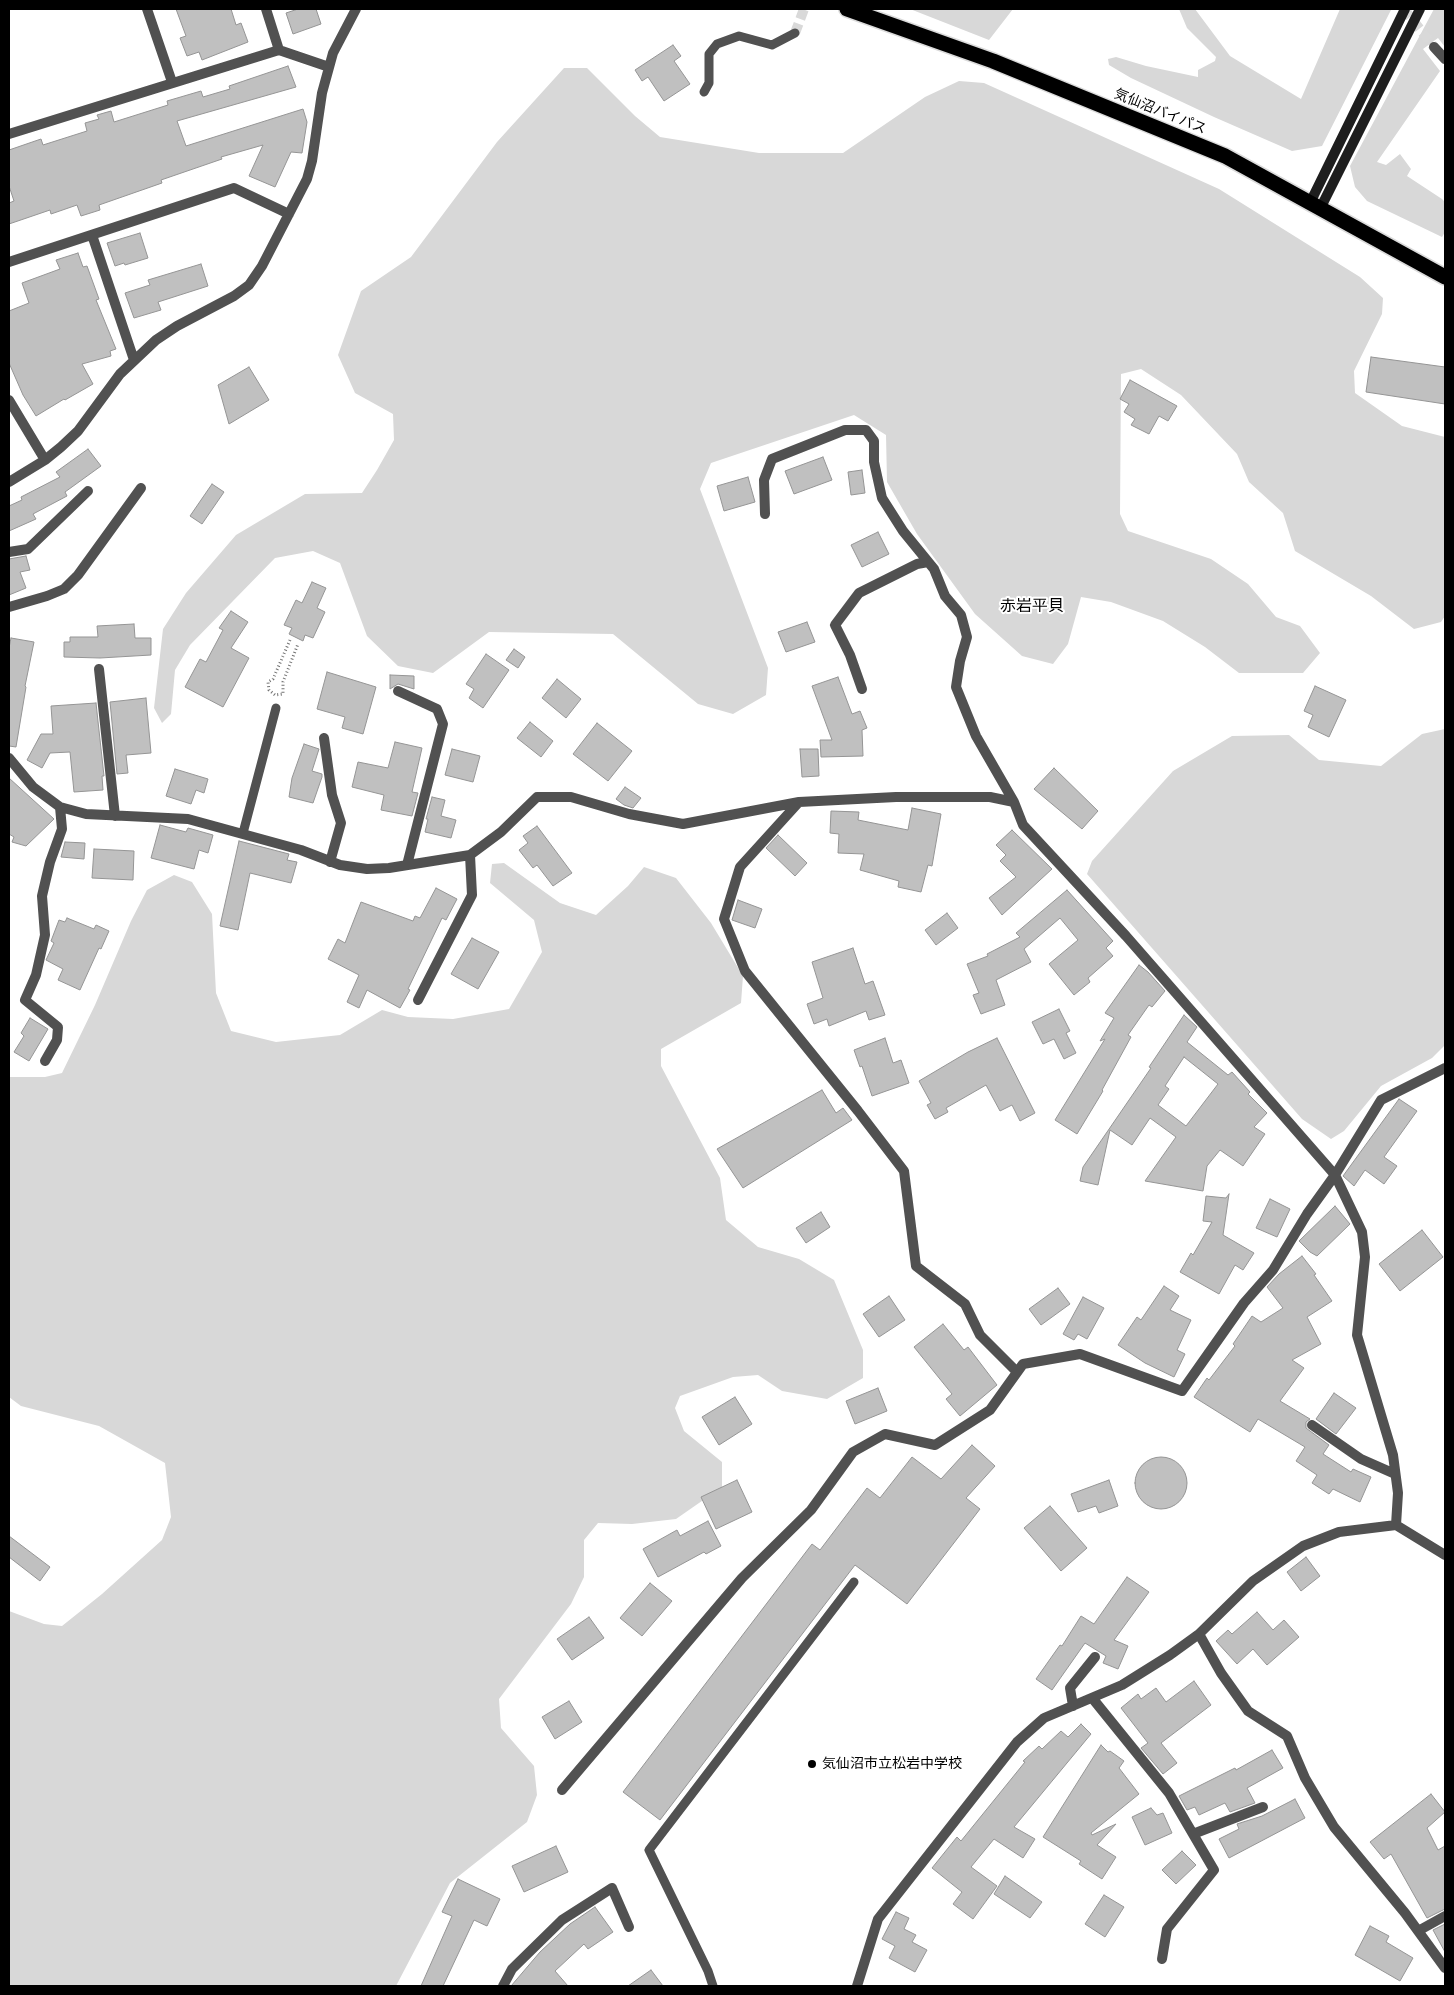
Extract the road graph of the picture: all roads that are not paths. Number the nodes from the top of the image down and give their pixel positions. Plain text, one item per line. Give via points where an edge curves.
1 (147, 9) edge
2 (266, 9) edge
3 (356, 9) edge
4 (847, 9) edge
5 (1405, 9) edge
6 (1420, 9) edge
7 (795, 33) tunnel mouth
8 (1434, 46) tunnel mouth
9 (279, 50) junction
10 (1445, 59) edge
11 (329, 67) junction
12 (172, 82) junction
13 (704, 92) dead end
14 (9, 134) edge
15 (1315, 206) junction
16 (289, 214) junction
17 (92, 234) junction
18 (9, 262) edge
19 (1445, 277) edge
20 (134, 360) junction
21 (9, 400) edge
22 (46, 460) junction
23 (9, 482) edge
24 (141, 488) dead end
25 (88, 491) dead end
26 (765, 514) dead end
27 (9, 552) edge
28 (928, 562) junction
29 (9, 607) edge
30 (99, 669) dead end
31 (862, 689) dead end
32 (398, 691) dead end
33 (276, 708) dead end
34 (324, 738) dead end
35 (9, 758) edge
36 (799, 802) junction
37 (1014, 802) junction
38 (60, 807) junction
39 (115, 816) junction
40 (243, 833) junction
41 (470, 855) junction
42 (330, 862) junction
43 (407, 865) junction
44 (418, 1000) dead end
45 (45, 1060) dead end
46 (1445, 1068) edge
47 (1335, 1175) junction
48 (1017, 1372) junction
49 (1312, 1425) dead end
50 (1395, 1474) junction
51 (1396, 1525) junction
52 (1445, 1555) edge
53 (854, 1582) dead end
54 (1199, 1634) junction
55 (1095, 1657) dead end
56 (1093, 1698) junction
57 (1073, 1706) junction
58 (562, 1790) dead end
59 (1263, 1807) dead end
60 (1193, 1834) junction
61 (1445, 1916) edge
62 (629, 1927) dead end
63 (1418, 1931) junction
64 (1162, 1959) dead end
65 (1445, 1968) edge
66 (503, 1986) edge
67 (713, 1986) edge
68 (857, 1986) edge

1 - 12 street
2 - 9 street
3 - 11 street
4 - 15 highway, 気仙沼バイパス via 993,61 1216,152
5 - 15 street
6 - 15 street
7 - 13 lane via 772,44 739,36 717,44 710,54 710,83
8 - 10 street
9 - 11 street
9 - 12 street
11 - 16 street via 312,161 307,179
12 - 14 street
15 - 19 highway, 気仙沼バイパス
16 - 17 street via 234,188
16 - 20 street via 249,285 170,330
17 - 18 street
17 - 20 street
20 - 22 street via 78,431
21 - 22 street
22 - 23 street
24 - 29 street via 78,575 64,589
25 - 27 street via 28,548
26 - 28 street via 764,480 772,458 845,430 866,430 874,441 874,462 882,498 902,531
28 - 31 street via 917,564 859,593 835,625
28 - 37 street via 944,596 961,615 967,637 956,687 976,736
30 - 39 street
32 - 43 street via 437,709 442,724
33 - 40 lane
34 - 42 street via 332,795 341,823
35 - 38 street via 33,787
36 - 37 street via 896,797 990,798
36 - 41 street via 683,824 629,814 571,797 537,797
36 - 48 street via 740,867 724,918 744,971 904,1171 916,1266 965,1304 980,1335
37 - 47 street via 1022,825 1126,936
38 - 39 street via 86,814
38 - 45 street via 62,829 42,896 45,935 36,976 26,1000 58,1028 57,1040
39 - 40 street via 188,819
40 - 42 street
41 - 43 street
41 - 44 street via 472,895
42 - 43 street via 368,869
46 - 47 street via 1381,1100
47 - 48 street via 1306,1214 1273,1270 1244,1304 1182,1391 1080,1354 1023,1364
47 - 50 street via 1362,1232 1365,1257 1357,1335 1393,1455
48 - 58 street via 990,1410 935,1445 886,1434 853,1452 811,1510 742,1578
49 - 50 street via 1361,1459
50 - 51 street via 1398,1493
51 - 52 street
51 - 54 street via 1339,1532 1303,1546 1253,1581
53 - 67 lane via 649,1850
54 - 56 street via 1130,1680
54 - 63 street via 1248,1711 1287,1736 1305,1778 1334,1827
55 - 57 street via 1070,1688
56 - 57 street
56 - 60 street via 1169,1793
57 - 68 street via 1044,1718 1017,1742 878,1919
59 - 60 street
60 - 64 street via 1214,1870 1167,1928
61 - 63 street
62 - 66 street via 612,1888 562,1920 512,1969
63 - 65 street

